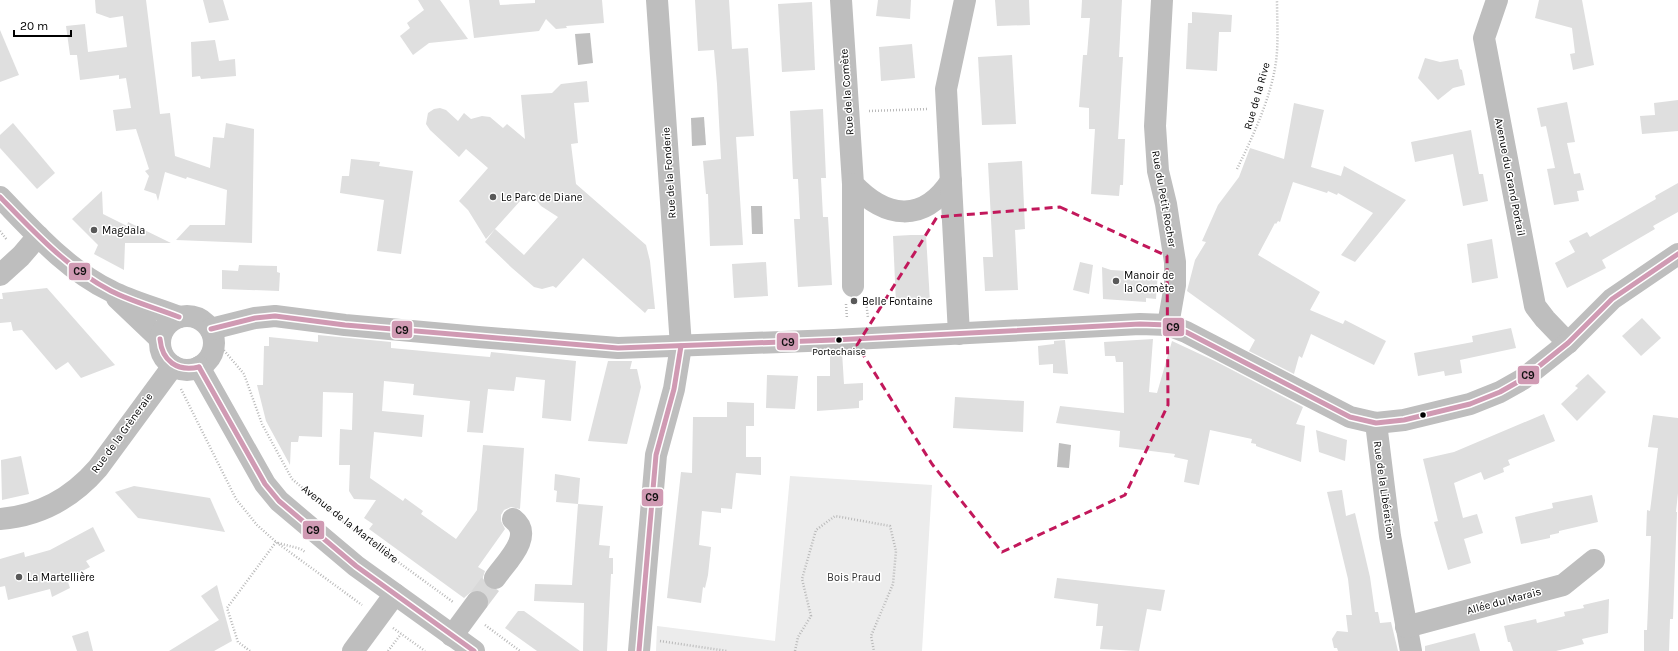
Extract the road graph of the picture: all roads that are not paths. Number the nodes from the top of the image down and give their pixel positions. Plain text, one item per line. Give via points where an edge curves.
1 (657, 0) edge
2 (841, 0) edge
3 (965, 0) edge
4 (1162, 0) edge
5 (1497, 0) edge
6 (951, 181) junction
7 (853, 184) junction
8 (0, 197) edge
9 (38, 236) junction
10 (1678, 254) edge
11 (0, 275) edge
12 (853, 286) road end
13 (111, 291) junction
14 (180, 316) junction
15 (1168, 325) junction
16 (213, 334) junction
17 (959, 334) junction
18 (160, 339) junction
19 (1568, 343) junction
20 (681, 346) junction
21 (173, 366) junction
22 (199, 367) junction
23 (1376, 423) junction
24 (0, 519) edge
25 (513, 519) dead end
26 (1594, 560) dead end
27 (495, 578) tunnel mouth
28 (395, 594) junction
29 (473, 608) tunnel mouth
30 (1406, 627) junction
31 (452, 636) junction
32 (639, 644) edge
33 (353, 651) edge
34 (474, 651) edge
35 (1411, 651) edge

1 - 20 street, Rue de la Fonderie
2 - 7 street, Rue de la Comète
3 - 6 street via 946,89
4 - 15 street, Rue du Petit Rocher via 1154,126 1155,150 1175,262 1175,285
5 - 19 street, Avenue du Grand Portail via 1484,38 1535,306
6 - 7 street via 943,193 925,207 903,211 877,205
6 - 17 street
7 - 12 street, Rue de la Comète
8 - 9 street
9 - 11 street
9 - 13 street via 72,266
10 - 19 street via 1612,299
13 - 14 street
13 - 18 street
14 - 16 street via 199,318
14 - 18 street via 166,326
15 - 17 street via 1140,324
15 - 23 street via 1350,417
16 - 20 street via 255,318 275,316 345,325 618,348
16 - 22 street via 211,356
17 - 20 street
18 - 21 street via 163,356
19 - 23 street via 1523,379 1500,392 1446,412
20 - 32 street, Rue de la Fonderie via 674,389 656,455
21 - 22 street via 185,370
21 - 24 street, Rue de la Grèneraie via 86,482 70,495 36,513
22 - 28 street via 265,484 279,502 356,566
23 - 30 street, Rue de la Libération via 1390,536
25 - 27 street via 522,530 522,540
26 - 30 street, Allée du Marais via 1562,585
28 - 31 street
28 - 33 street
29 - 31 street
30 - 35 street, Rue de la Libération
31 - 34 street

